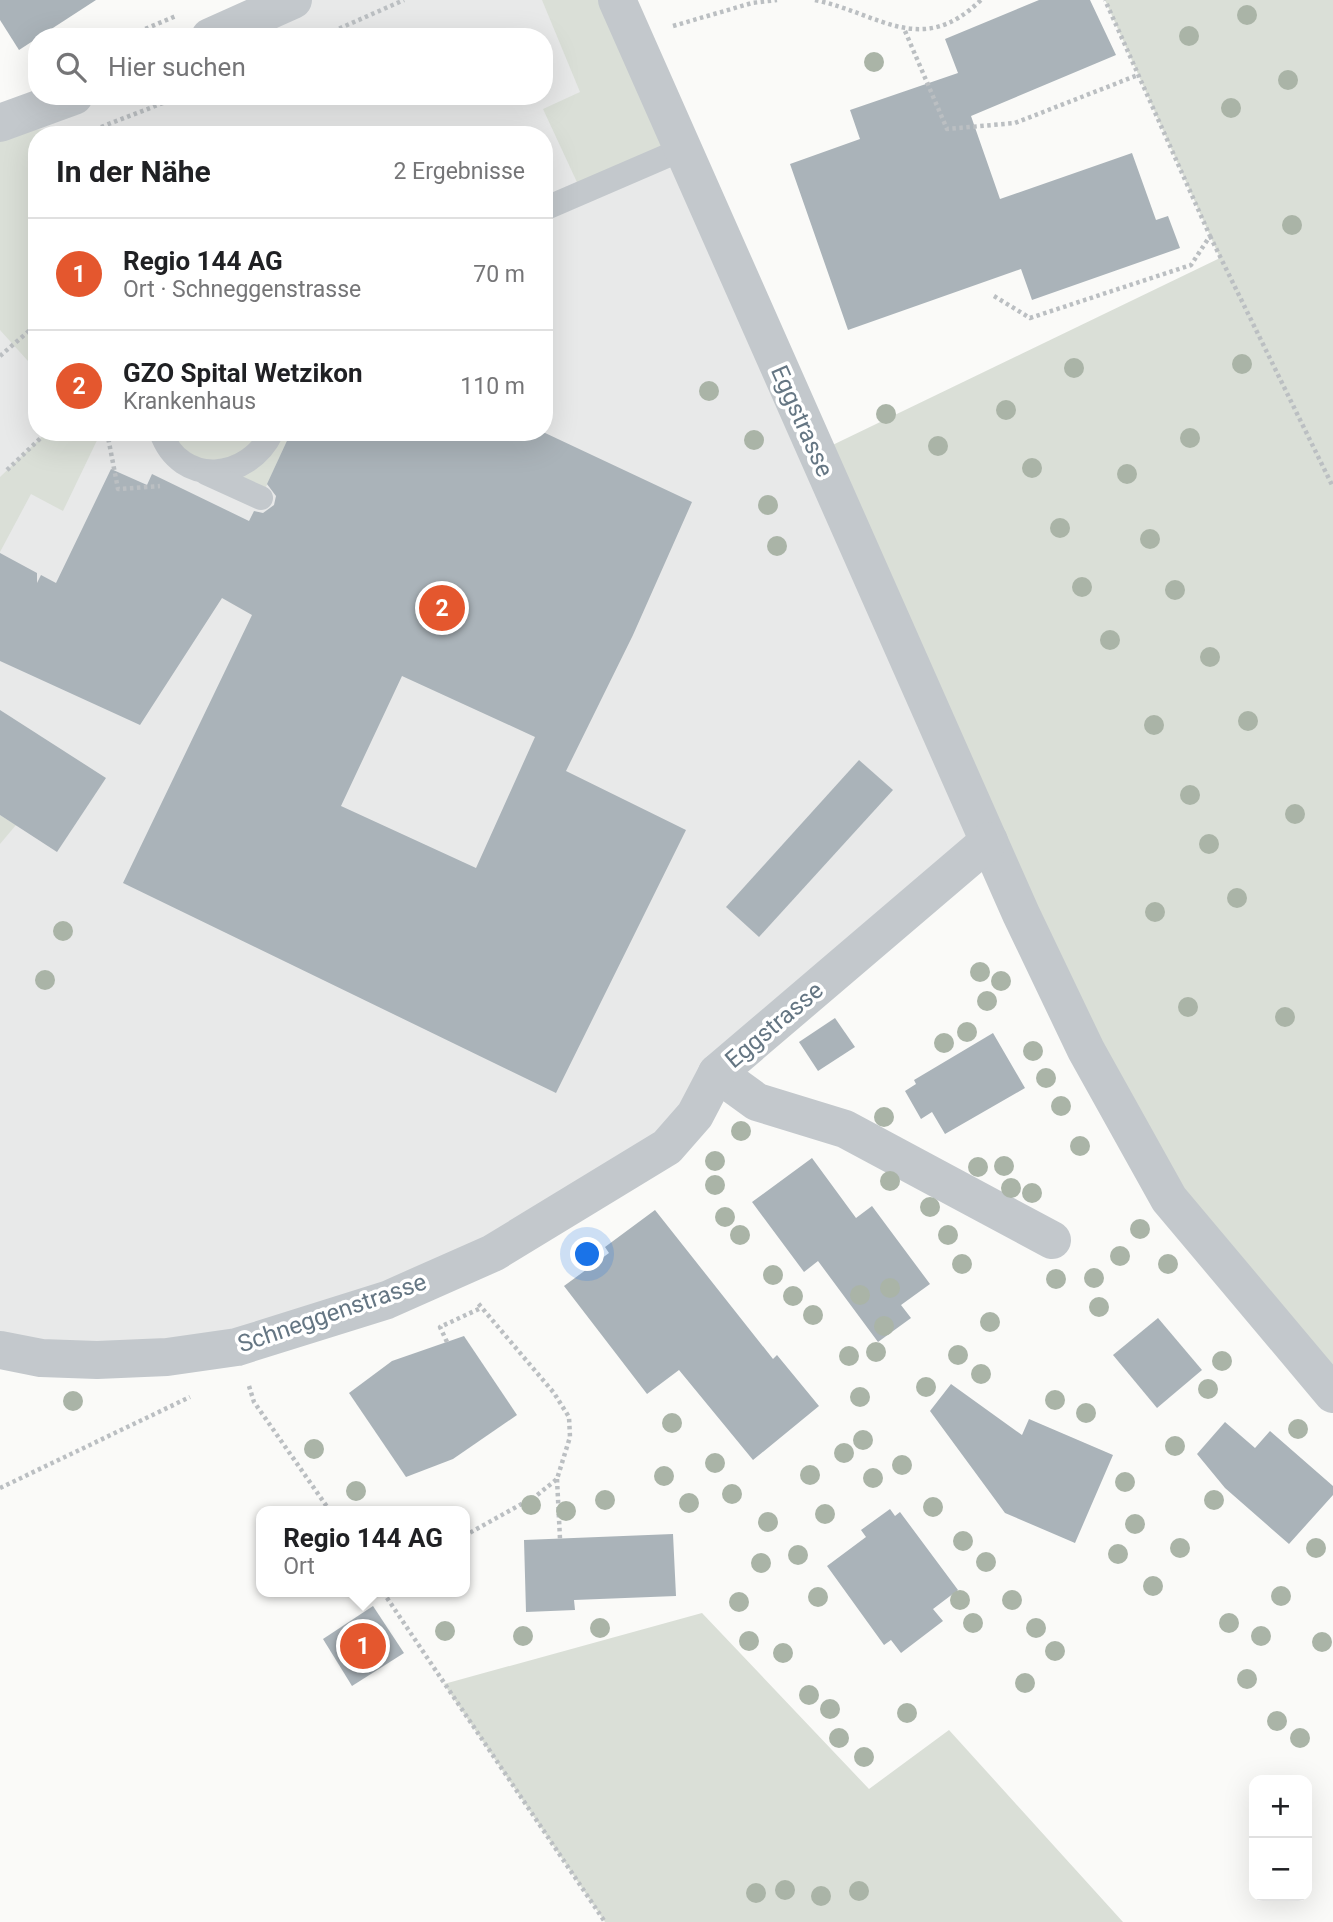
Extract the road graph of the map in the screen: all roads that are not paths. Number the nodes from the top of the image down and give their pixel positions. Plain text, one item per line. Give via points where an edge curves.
1 (293, 0) edge
2 (617, 0) edge
3 (230, 28) edge
4 (82, 113) edge
5 (0, 123) edge
6 (683, 149) junction
7 (553, 205) edge
8 (166, 441) edge
9 (268, 441) edge
10 (188, 465) junction
11 (261, 498) dead end
12 (989, 841) junction
13 (717, 1073) junction
14 (1052, 1240) dead end
15 (0, 1350) edge
16 (1333, 1394) edge

1 - 3 street
2 - 6 street, Eggstrasse
4 - 5 street
6 - 7 lane
6 - 12 street, Eggstrasse
8 - 10 lane
9 - 10 lane via 253,460 237,468 203,471
10 - 11 lane
12 - 13 street, Eggstrasse
12 - 16 street, Eggstrasse via 1086,1050 1169,1199
13 - 14 street, Eggstrasse via 757,1102 845,1129
13 - 15 street, Schneggenstrasse via 695,1115 667,1147 493,1253 387,1300 237,1347 167,1357 97,1360

